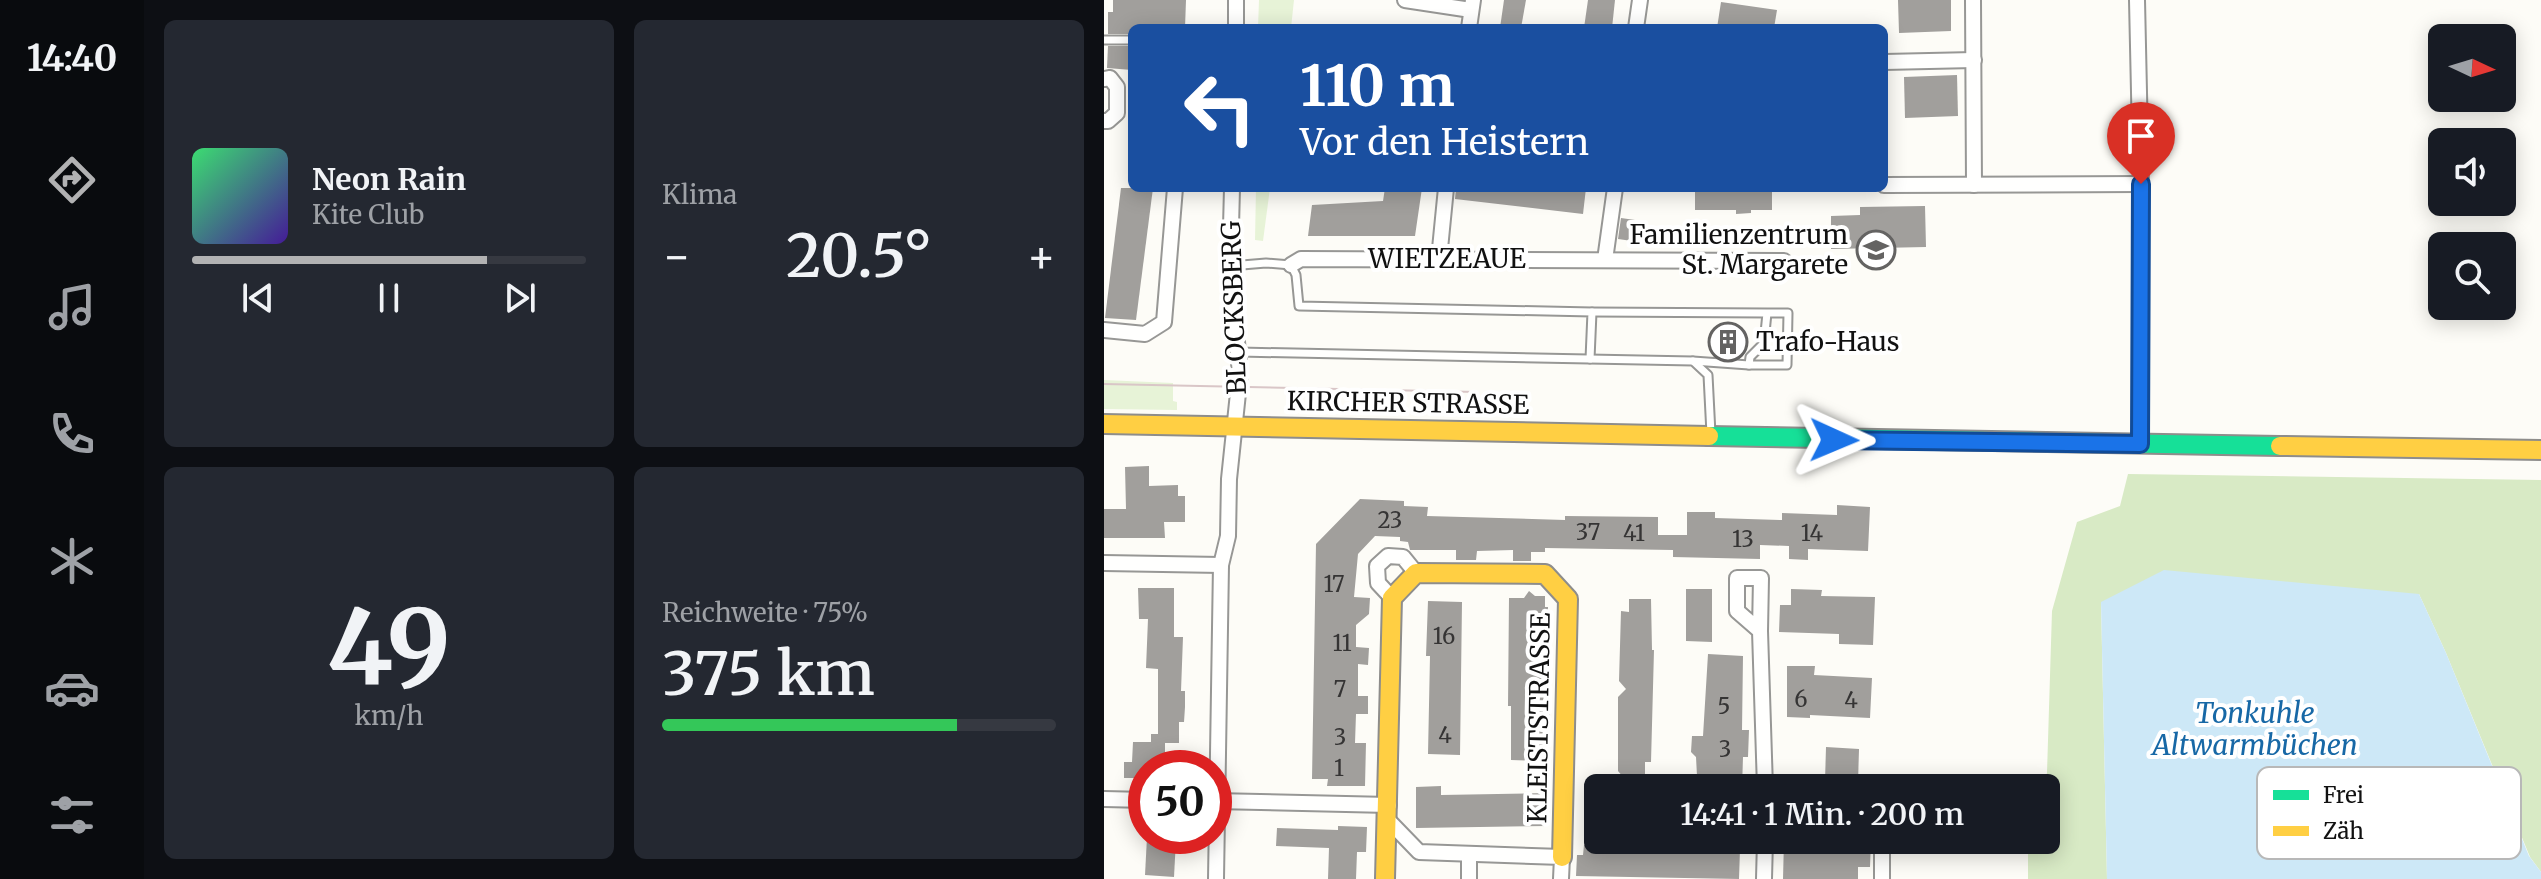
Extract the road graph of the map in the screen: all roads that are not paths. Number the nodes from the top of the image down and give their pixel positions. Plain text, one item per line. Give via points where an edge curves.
1 (1236, 0) edge
2 (1405, 0) edge
3 (1640, 0) edge
4 (1973, 0) edge
5 (2137, 0) edge
6 (1472, 5) edge
7 (1236, 24) edge
8 (1637, 24) edge
9 (1104, 40) edge
10 (1128, 40) edge
11 (1974, 60) junction
12 (1888, 62) edge
13 (1118, 84) edge
14 (1104, 121) edge
15 (2141, 184) junction
16 (1888, 185) edge
17 (1974, 185) junction
18 (1175, 192) edge
19 (1232, 192) edge
20 (1446, 192) edge
21 (1614, 192) edge
22 (1439, 259) junction
23 (1605, 260) junction
24 (1784, 261) dead end
25 (1291, 265) junction
26 (1230, 266) junction
27 (1592, 312) junction
28 (1767, 313) junction
29 (1104, 330) edge
30 (1239, 352) junction
31 (1590, 359) junction
32 (1693, 361) junction
33 (1749, 365) junction
34 (1104, 424) edge
35 (1235, 427) junction
36 (1711, 438) junction
37 (2140, 444) junction
38 (2541, 450) edge
39 (1104, 563) edge
40 (1221, 565) junction
41 (1416, 573) junction
42 (1392, 598) junction
43 (1760, 631) dead end
44 (1216, 750) edge
45 (1765, 774) edge
46 (1104, 799) edge
47 (1128, 800) edge
48 (1232, 802) edge
49 (1389, 812) junction
50 (1216, 854) edge
51 (1469, 854) junction
52 (1765, 854) edge
53 (1882, 854) edge
54 (1562, 857) junction
55 (1216, 879) edge
56 (1385, 879) edge
57 (1469, 879) edge
58 (1561, 879) edge
59 (1764, 879) edge
60 (1882, 879) edge

1 - 7 street
2 - 6 street
3 - 8 street
4 - 11 street
5 - 15 street
9 - 10 lane
11 - 12 street
11 - 17 street
13 - 14 street via 1117,113
15 - 17 street
15 - 37 street
16 - 17 street
18 - 29 street via 1164,322 1145,334
19 - 26 street, BLOCKSBERG
20 - 22 street
21 - 23 street
22 - 23 street, WIETZEAUE
22 - 25 street, WIETZEAUE via 1301,259
23 - 24 street, WIETZEAUE
25 - 26 lane
25 - 27 lane via 1299,306
26 - 30 street, BLOCKSBERG
27 - 28 lane
27 - 31 lane
28 - 33 lane via 1764,343
28 - 33 lane via 1788,313 1787,365
30 - 31 lane
30 - 35 street, BLOCKSBERG
31 - 32 lane
32 - 33 lane
32 - 36 lane via 1708,375
34 - 35 main road, KIRCHER STRASSE
35 - 36 main road, KIRCHER STRASSE
35 - 40 street, BLOCKSBERG via 1228,536
36 - 37 main road, KIRCHER STRASSE
37 - 38 main road, KIRCHER STRASSE
39 - 40 street
40 - 44 street, BLOCKSBERG
41 - 42 main road
41 - 42 street, KLEISTSTRASSE via 1403,557 1388,556 1377,566 1378,583
41 - 54 main road, KLEISTSTRASSE via 1545,574 1568,599
42 - 49 main road, KLEISTSTRASSE
43 - 45 street
46 - 47 street
48 - 49 street
49 - 51 street via 1419,852
49 - 56 main road, KLEISTSTRASSE
50 - 55 street, BLOCKSBERG
51 - 54 street
51 - 57 street
52 - 59 street
53 - 60 street
54 - 58 street

